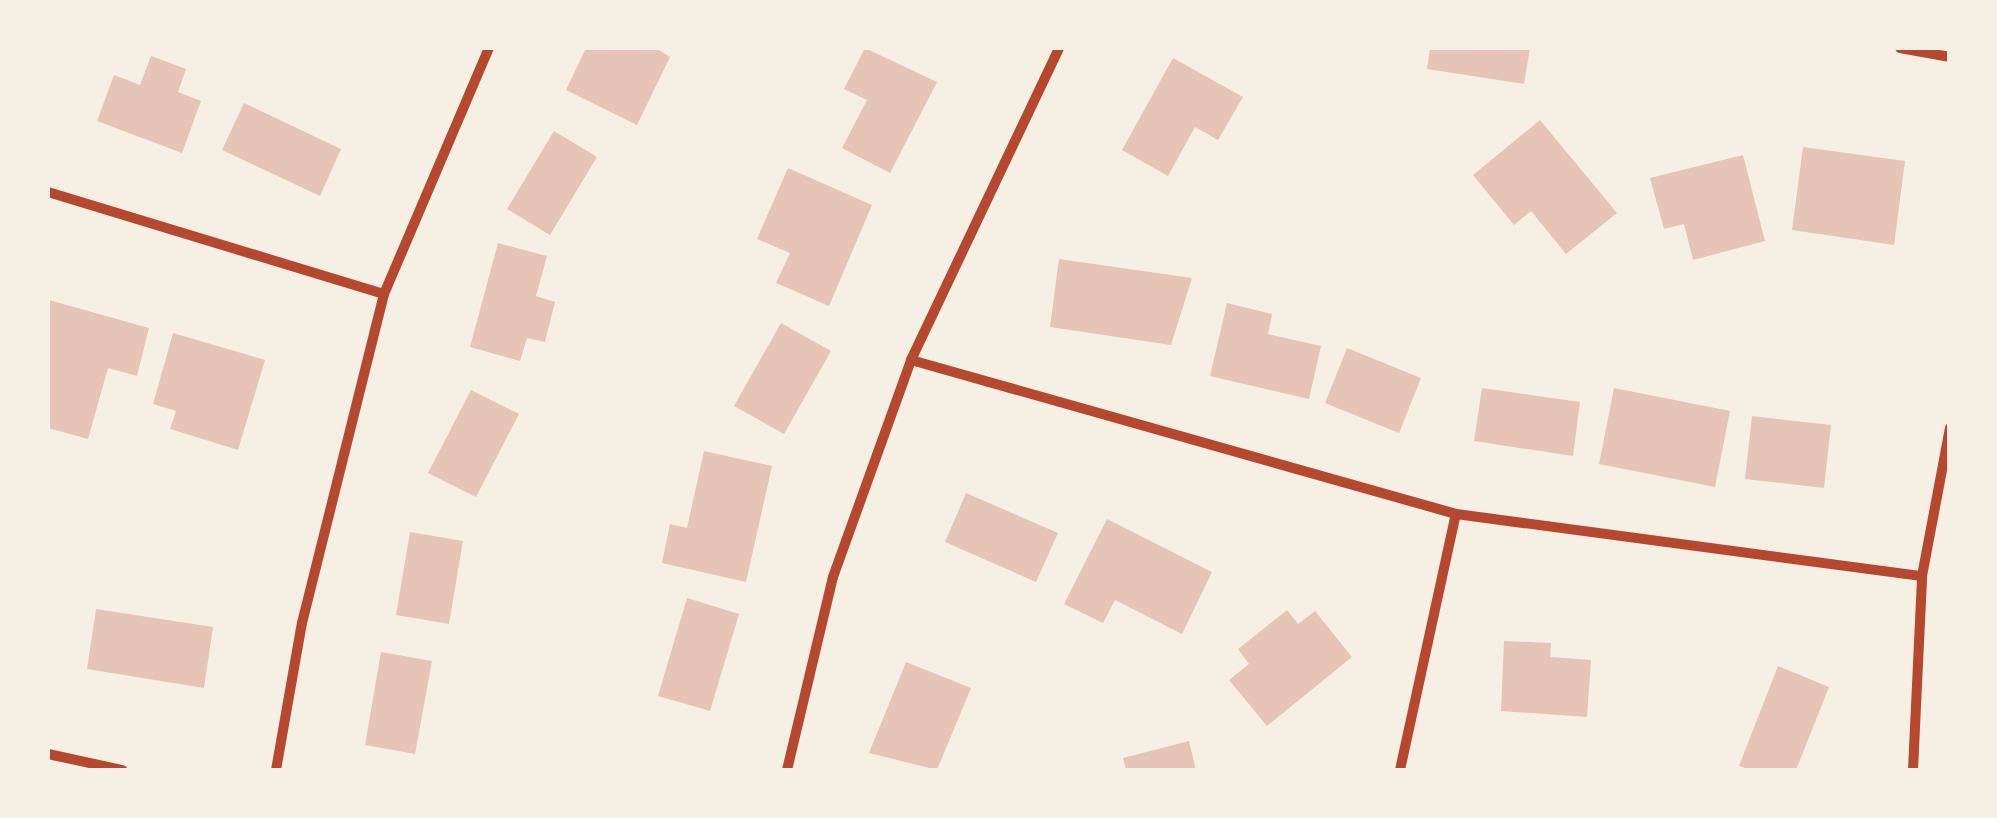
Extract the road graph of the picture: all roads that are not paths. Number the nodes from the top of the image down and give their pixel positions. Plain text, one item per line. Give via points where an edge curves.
1 (488, 48) edge
2 (1059, 48) edge
3 (1900, 48) edge
4 (1950, 57) edge
5 (48, 192) edge
6 (384, 294) junction
7 (912, 360) junction
8 (1950, 428) edge
9 (1456, 514) junction
10 (1922, 576) junction
11 (48, 754) edge
12 (122, 770) edge
13 (276, 770) edge
14 (788, 770) edge
15 (1400, 770) edge
16 (1913, 770) edge

1 - 6 street
2 - 7 street
3 - 4 street
5 - 6 street
6 - 13 street via 302,623
7 - 9 street
7 - 14 street via 833,577
8 - 10 street
9 - 10 street
9 - 15 street
10 - 16 street
11 - 12 street

